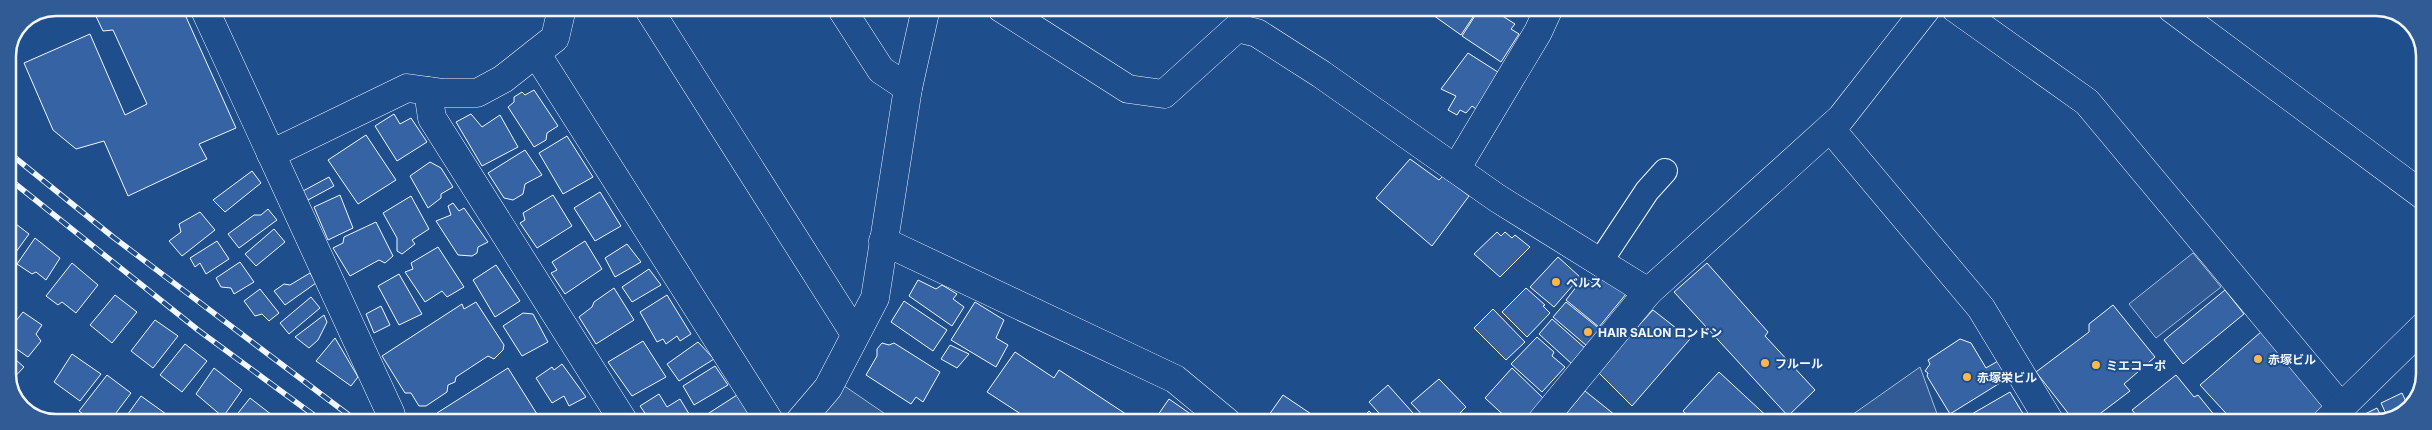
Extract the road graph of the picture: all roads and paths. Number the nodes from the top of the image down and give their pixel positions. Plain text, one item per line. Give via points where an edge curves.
1 (208, 16) edge
2 (560, 16) edge
3 (653, 16) edge
4 (846, 16) edge
5 (924, 16) edge
6 (1013, 16) edge
7 (1545, 17) edge
8 (1920, 17) edge
9 (1967, 17) edge
10 (2183, 17) edge
11 (536, 53) junction
12 (908, 88) junction
13 (428, 91) junction
14 (1835, 123) junction
15 (271, 154) junction
16 (1456, 169) junction
17 (1665, 170) dead end
18 (2416, 190) edge
19 (884, 241) junction
20 (1600, 262) junction
21 (1648, 292) junction
22 (855, 334) junction
23 (2415, 335) edge
24 (390, 413) edge
25 (618, 413) edge
26 (764, 413) edge
27 (806, 413) edge
28 (1217, 414) edge
29 (1547, 414) edge
30 (2045, 414) edge
31 (2333, 414) edge
32 (2335, 414) edge

1 - 15 street
2 - 11 street via 555,38
3 - 22 street
4 - 12 street via 881,70
5 - 12 street
6 - 16 street via 1128,89 1164,94 1237,28 1258,33
7 - 16 street
8 - 14 street
9 - 31 street via 2087,102
10 - 18 street
11 - 13 street via 503,79 477,93
11 - 26 street
12 - 19 street
13 - 15 street via 407,88
13 - 25 street via 432,118
14 - 21 street
14 - 30 street via 1980,308
15 - 24 street
16 - 20 street
17 - 20 street via 1647,191
19 - 22 street via 875,298
19 - 28 street via 1175,379
20 - 21 street
21 - 29 street
22 - 27 street via 828,388
23 - 32 street

